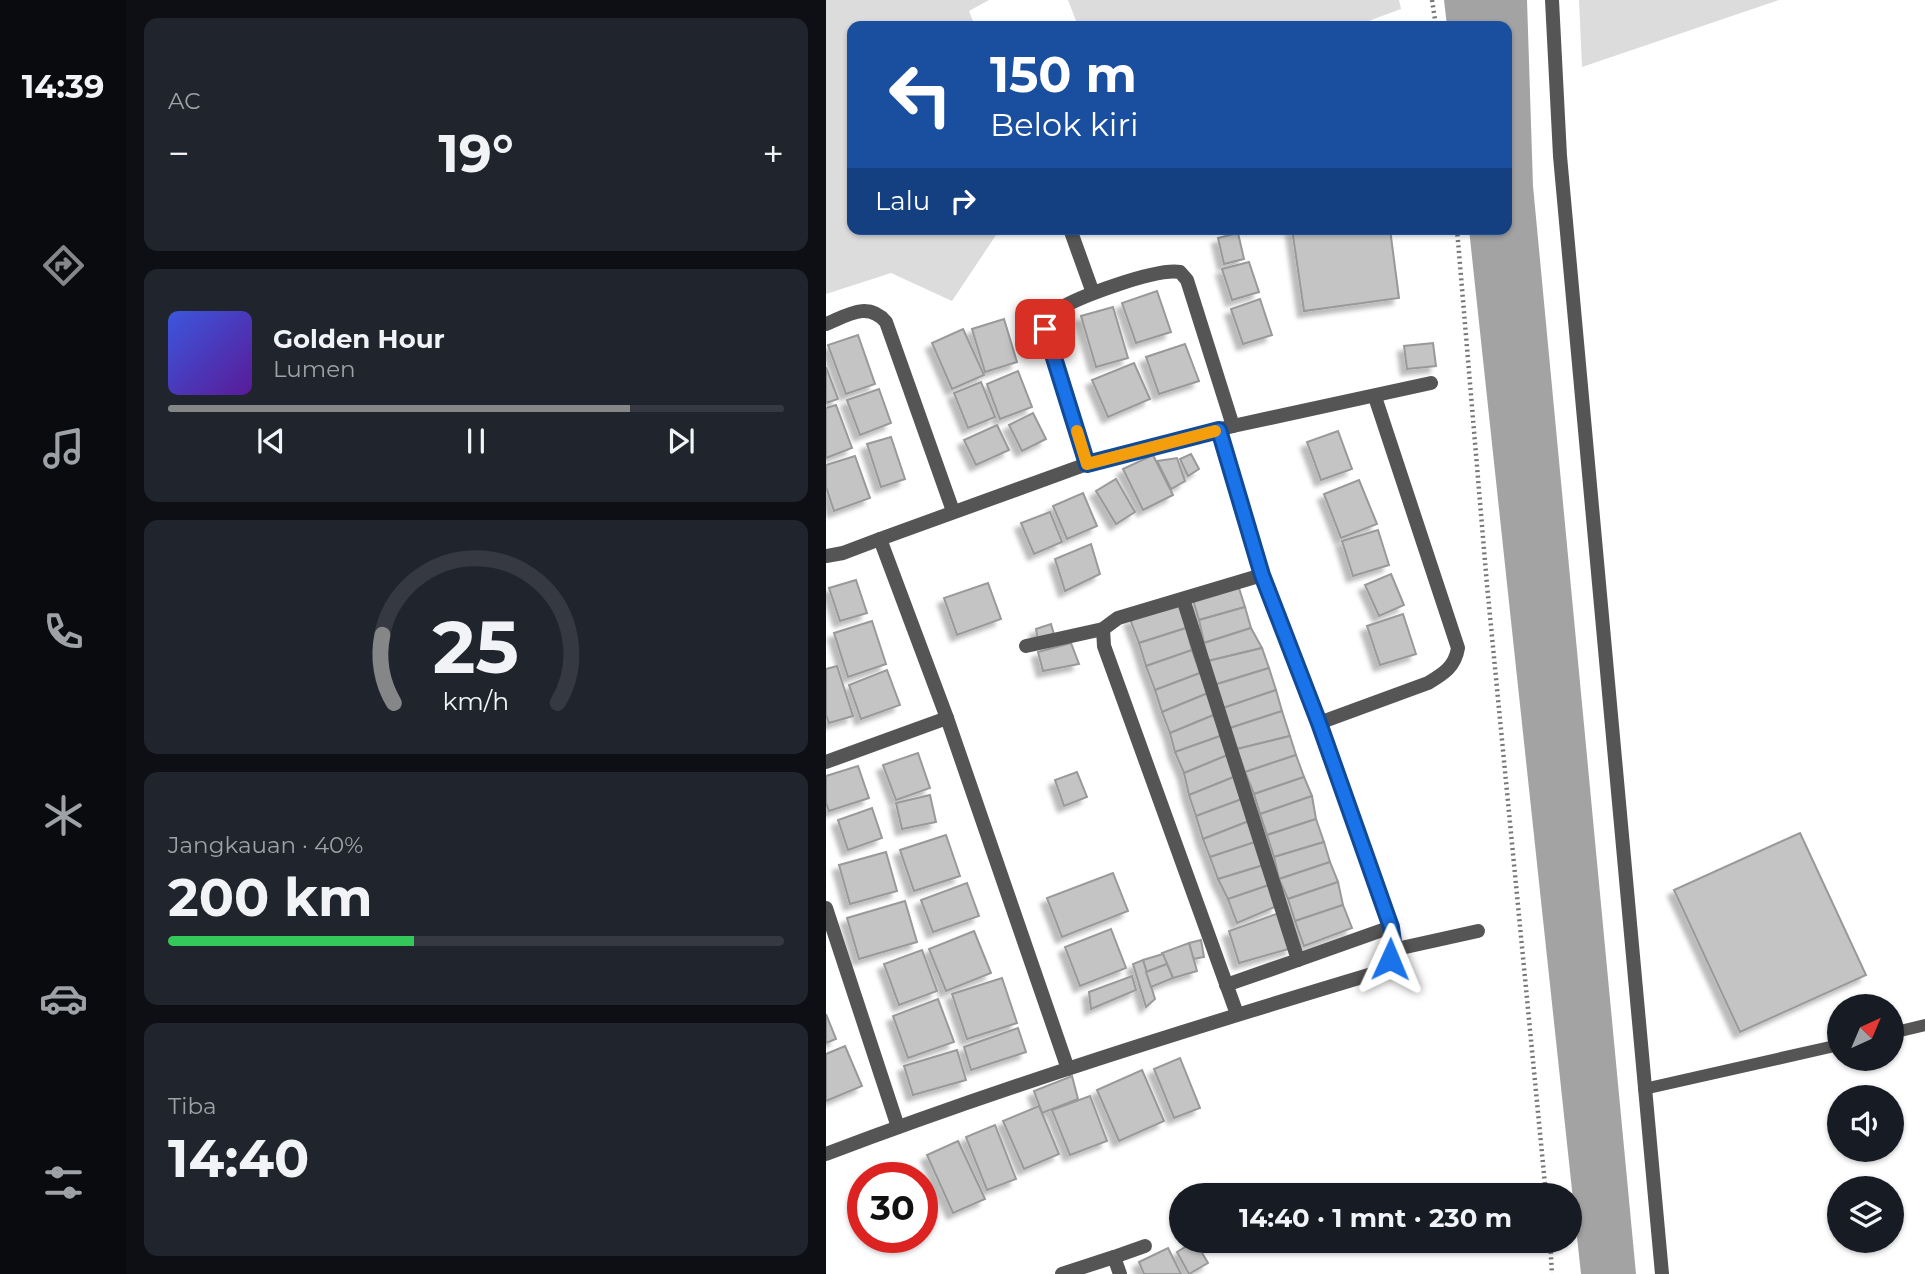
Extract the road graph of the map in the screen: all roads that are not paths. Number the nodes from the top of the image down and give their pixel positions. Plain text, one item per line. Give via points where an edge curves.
1 (1552, 0) edge
2 (1072, 235) edge
3 (1093, 293) junction
4 (826, 324) edge
5 (1431, 383) dead end
6 (1375, 397) junction
7 (1233, 426) junction
8 (1219, 430) junction
9 (1087, 464) junction
10 (953, 511) junction
11 (880, 539) junction
12 (826, 556) edge
13 (1262, 575) junction
14 (1183, 598) junction
15 (1103, 629) junction
16 (1026, 646) dead end
17 (947, 718) junction
18 (1319, 723) junction
19 (826, 761) edge
20 (826, 908) edge
21 (1391, 927) junction
22 (1478, 931) dead end
23 (1392, 950) junction
24 (1298, 960) junction
25 (1226, 985) junction
26 (1237, 1014) junction
27 (1925, 1025) edge
28 (1904, 1030) edge
29 (1827, 1048) edge
30 (1068, 1069) junction
31 (1644, 1089) junction
32 (898, 1126) junction
33 (826, 1154) edge
34 (1145, 1246) dead end
35 (1114, 1257) junction
36 (1062, 1274) edge
37 (1120, 1274) edge
38 (1662, 1274) edge

1 - 31 street via 1560,156
2 - 3 street
3 - 7 street via 1163,272 1180,272 1187,280
3 - 9 street via 1056,311 1045,329
4 - 10 street via 870,310 886,322
5 - 6 street
6 - 7 street
6 - 18 street via 1458,648 1452,665 1428,683
7 - 8 street
8 - 9 street
8 - 13 street
9 - 10 street
10 - 11 street
11 - 12 street
11 - 17 street
13 - 14 street
13 - 18 street
14 - 15 street via 1118,618
14 - 24 street
15 - 16 street
15 - 25 street via 1104,646
17 - 19 street
17 - 30 street
18 - 21 street
20 - 32 street
21 - 23 street
21 - 24 street
22 - 23 street
23 - 26 street via 1384,968 1372,974
24 - 25 street
25 - 26 street
26 - 30 street
27 - 28 lane
29 - 31 lane
30 - 32 street
31 - 38 street
32 - 33 street
34 - 35 street
35 - 36 street
35 - 37 street

